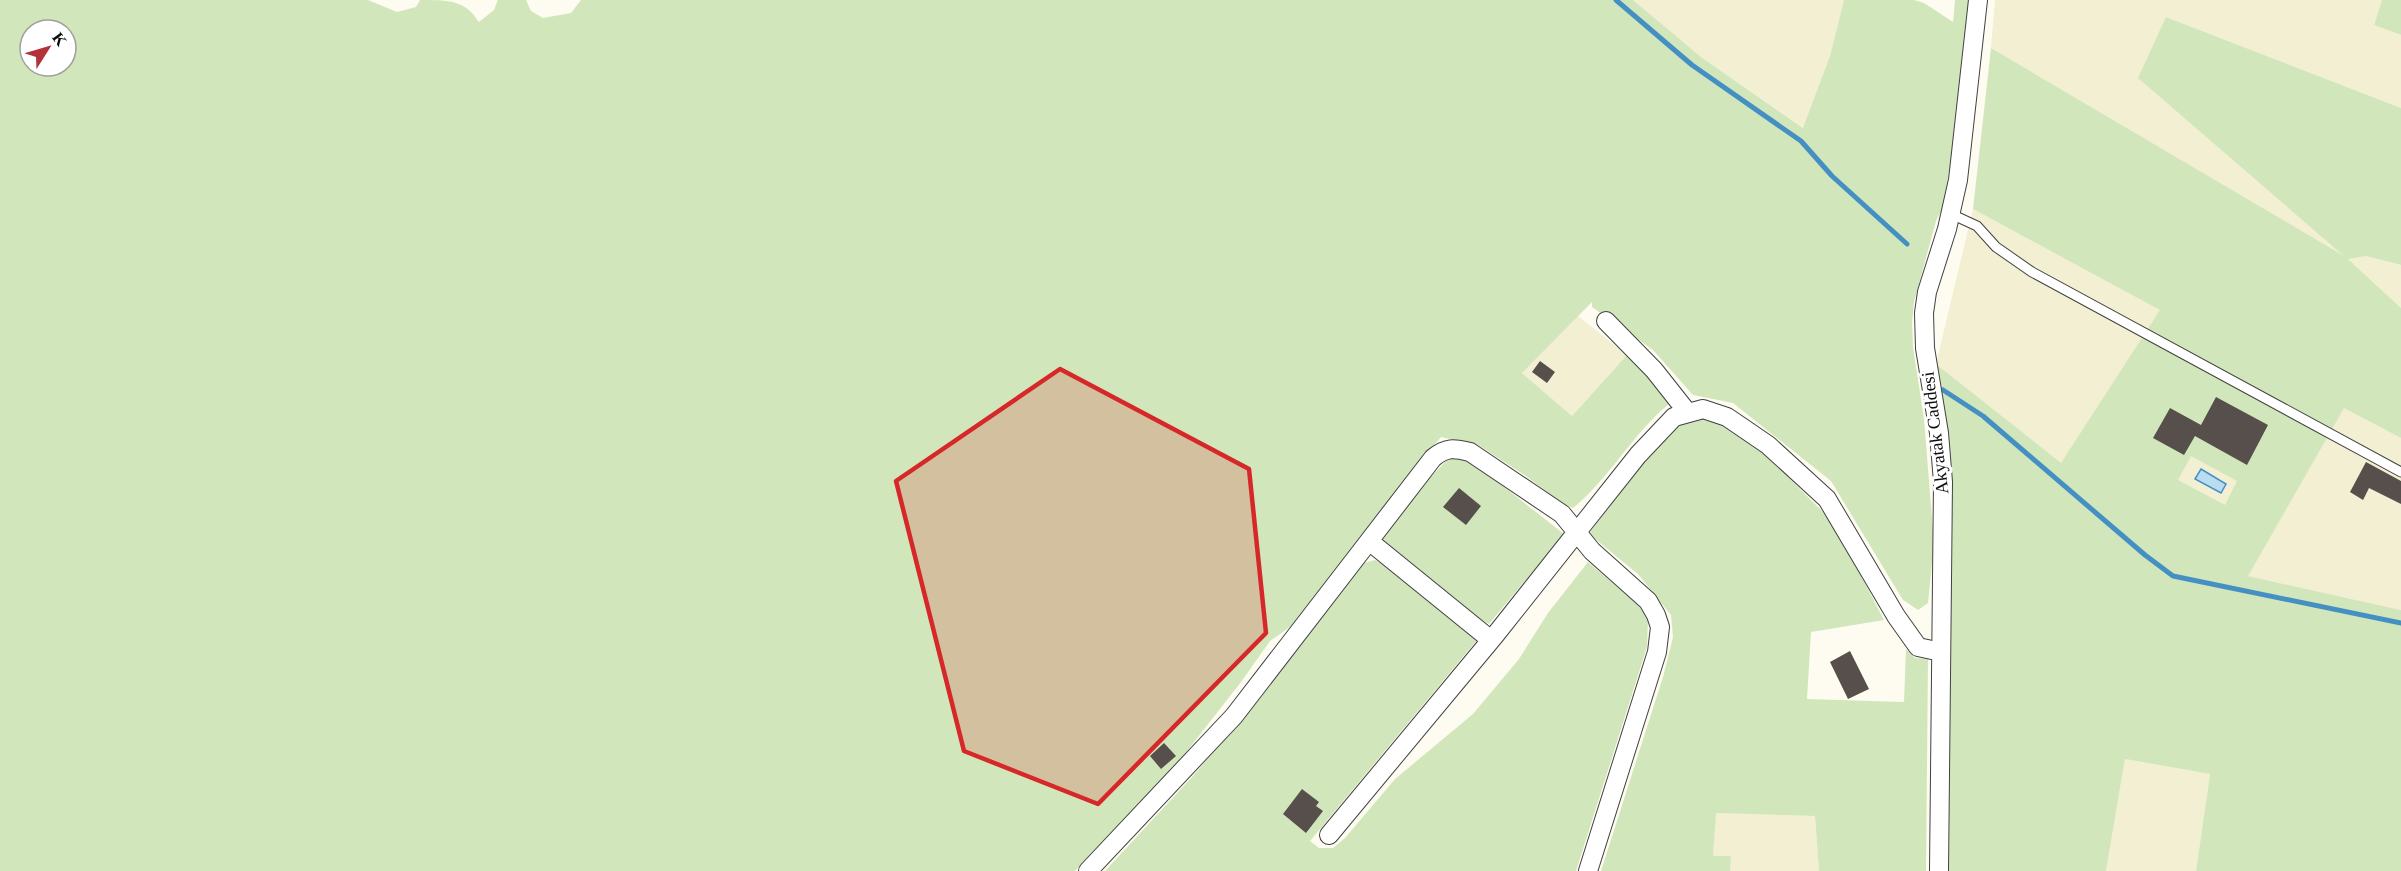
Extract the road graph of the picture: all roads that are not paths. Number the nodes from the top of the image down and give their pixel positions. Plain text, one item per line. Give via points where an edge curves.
1 (1978, 0) edge
2 (1951, 214) junction
3 (1606, 321) dead end
4 (1688, 413) junction
5 (2401, 472) edge
6 (1576, 532) junction
7 (1369, 541) junction
8 (1491, 639) junction
9 (1941, 652) junction
10 (1329, 835) dead end
11 (1088, 871) edge
12 (1588, 871) edge
13 (1939, 871) edge

1 - 2 street, Akyatak Caddesi
2 - 5 lane via 1977,226 1996,247 2032,272
2 - 9 street, Akyatak Caddesi via 1924,313 1943,482
3 - 4 street via 1654,370
4 - 6 street via 1674,417 1638,455
4 - 9 street via 1703,409 1726,417 1768,445 1827,499 1918,647
6 - 7 street via 1562,514 1470,452 1453,447 1433,458
6 - 8 street
6 - 12 street via 1648,601 1660,627 1657,652
7 - 8 street
7 - 11 street via 1234,716
8 - 10 street
9 - 13 street, Akyatak Caddesi

